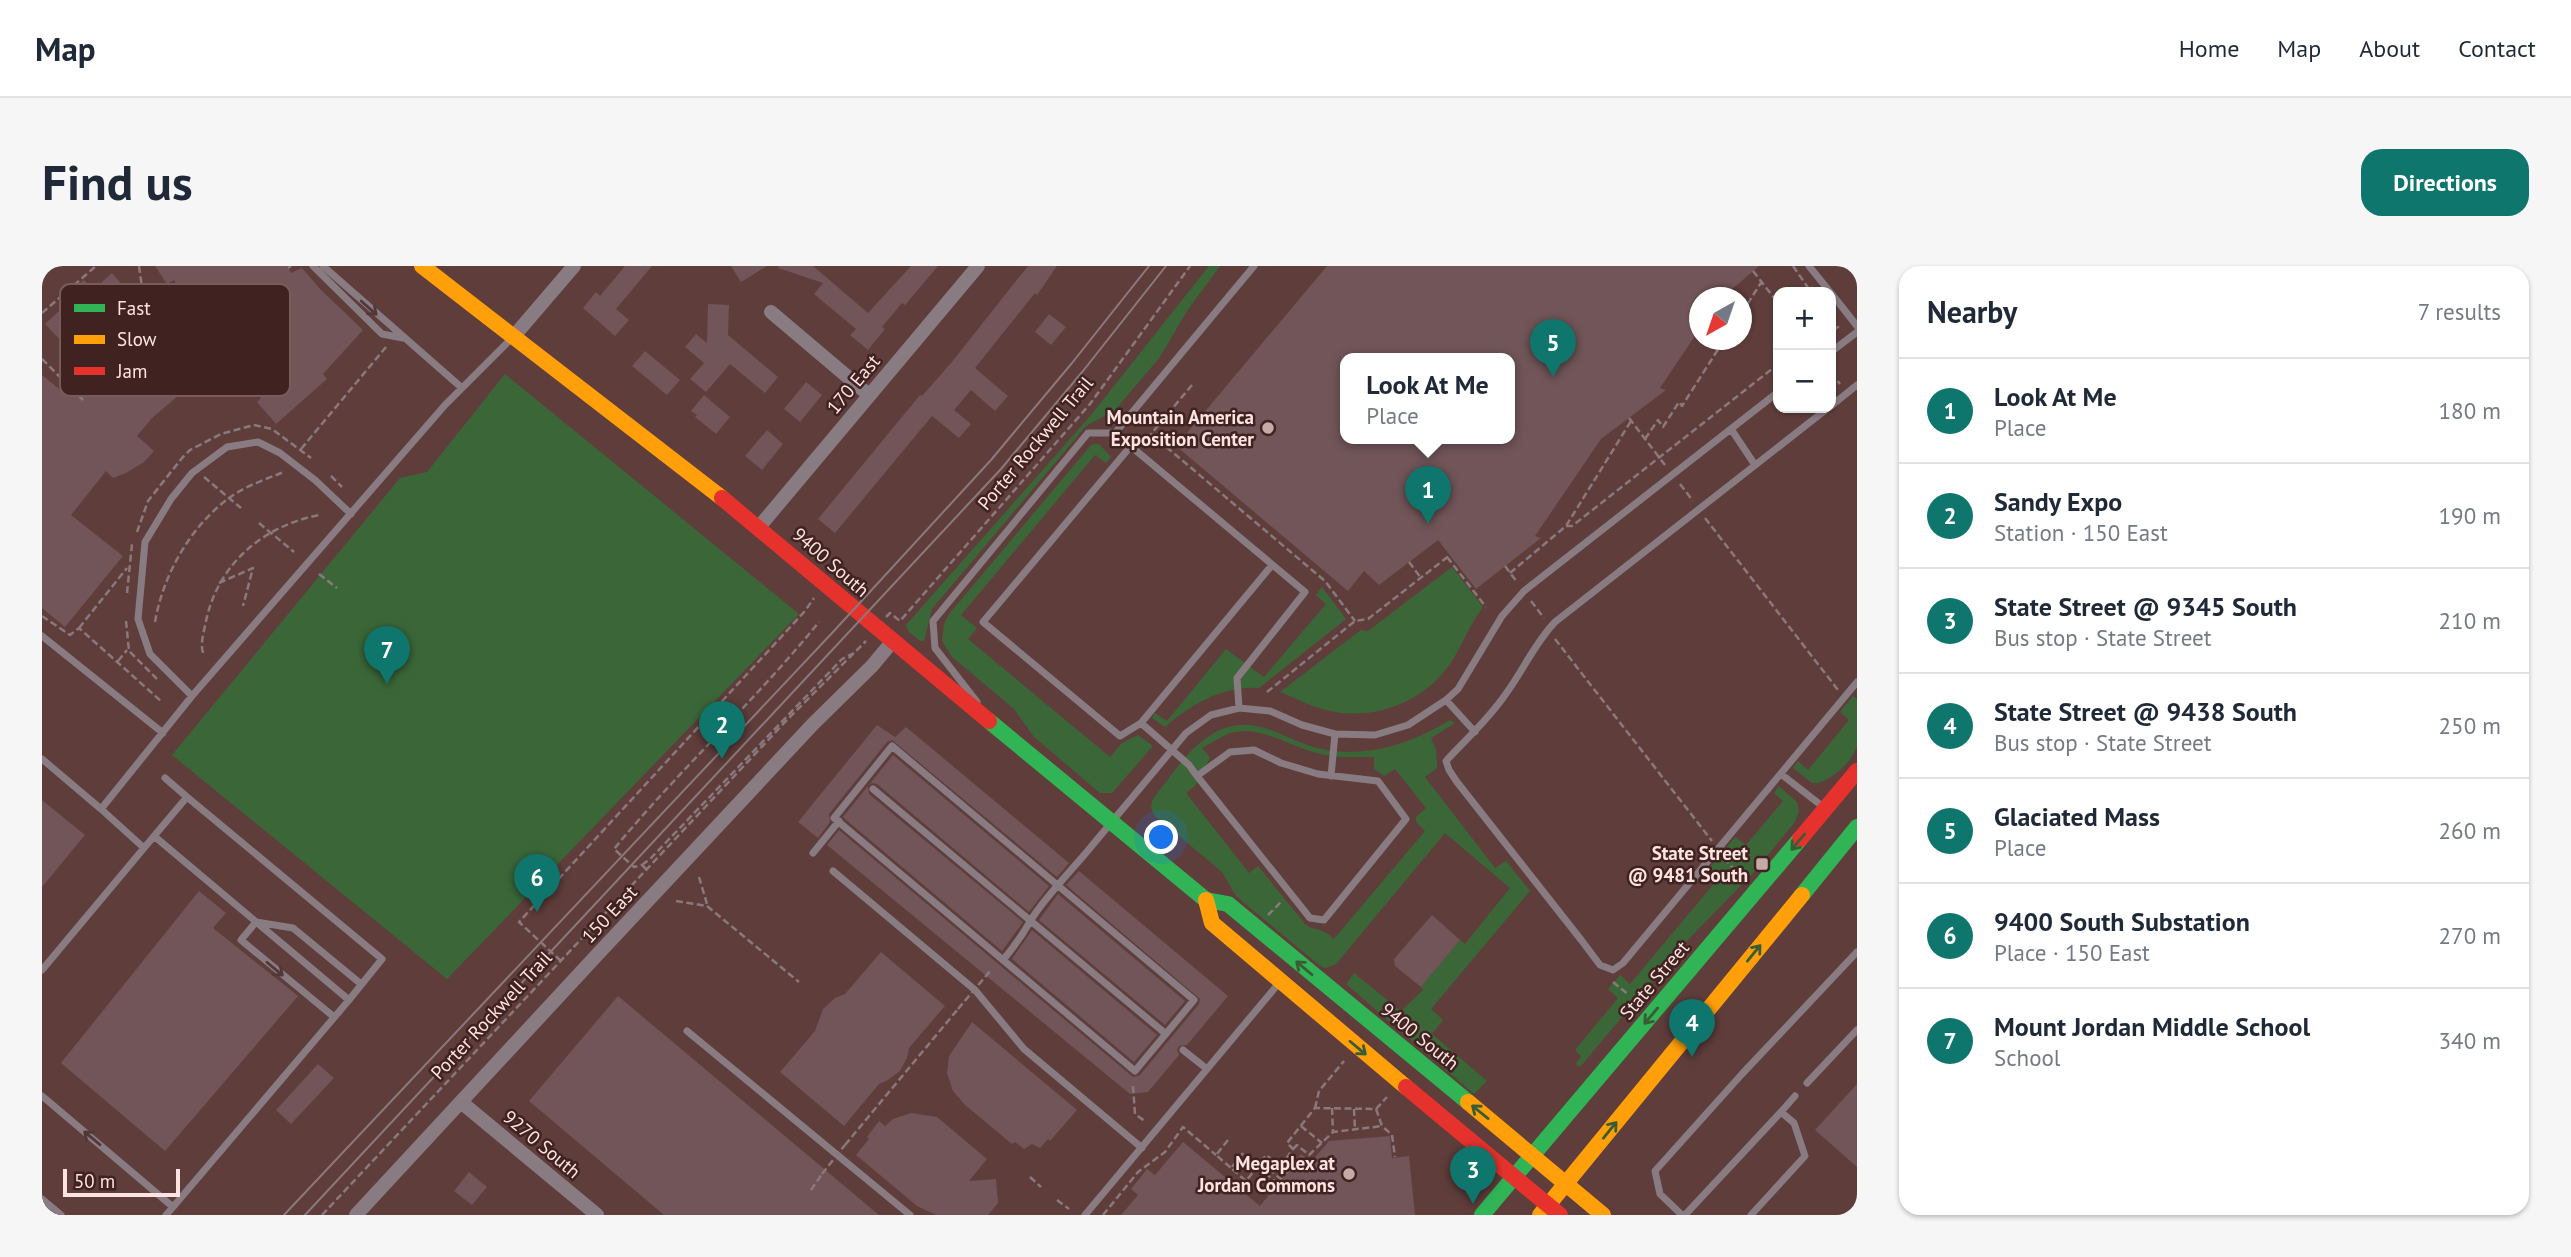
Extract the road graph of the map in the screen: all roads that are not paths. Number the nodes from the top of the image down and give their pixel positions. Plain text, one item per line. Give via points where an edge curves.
1 (313, 266) edge
2 (324, 266) edge
3 (422, 266) edge
4 (573, 266) edge
5 (978, 266) edge
6 (1254, 266) edge
7 (1809, 266) edge
8 (1825, 287) edge
9 (1836, 300) edge
10 (771, 312) dead end
11 (1857, 326) edge
12 (1857, 332) edge
13 (514, 336) junction
14 (403, 338) junction
15 (1834, 350) edge
16 (1857, 385) edge
17 (462, 388) junction
18 (869, 395) junction
19 (1773, 396) edge
20 (1836, 402) edge
21 (1821, 413) edge
22 (1731, 429) junction
23 (1115, 433) junction
24 (1130, 447) junction
25 (1755, 465) junction
26 (351, 514) junction
27 (759, 527) junction
28 (1272, 565) junction
29 (42, 636) edge
30 (892, 642) junction
31 (1857, 682) edge
32 (192, 696) junction
33 (1446, 700) junction
34 (1239, 708) junction
35 (1141, 723) junction
36 (998, 729) junction
37 (1475, 732) junction
38 (163, 733) junction
39 (1335, 734) junction
40 (1171, 751) junction
41 (42, 759) edge
42 (1857, 771) edge
43 (1781, 774) junction
44 (1197, 776) junction
45 (1331, 776) junction
46 (165, 778) dead end
47 (873, 789) dead end
48 (187, 797) junction
49 (101, 809) junction
50 (1826, 809) junction
51 (839, 821) junction
52 (1111, 823) junction
53 (1855, 832) edge
54 (154, 836) junction
55 (144, 848) junction
56 (813, 853) dead end
57 (833, 871) dead end
58 (1059, 886) junction
59 (1206, 900) junction
60 (1031, 920) junction
61 (256, 922) junction
62 (1857, 952) edge
63 (1003, 960) junction
64 (42, 970) edge
65 (1280, 982) junction
66 (361, 984) junction
67 (349, 1000) junction
68 (334, 1017) junction
69 (1857, 1030) edge
70 (687, 1031) dead end
71 (1166, 1034) junction
72 (1183, 1050) dead end
73 (1207, 1069) junction
74 (1807, 1083) dead end
75 (42, 1096) edge
76 (1795, 1096) dead end
77 (461, 1102) junction
78 (1781, 1112) junction
79 (1142, 1147) junction
80 (1532, 1156) junction
81 (1514, 1177) junction
82 (1567, 1182) junction
83 (42, 1199) edge
84 (173, 1206) junction
85 (1549, 1212) edge
86 (61, 1215) edge
87 (166, 1215) edge
88 (356, 1215) edge
89 (597, 1215) edge
90 (910, 1215) edge
91 (1084, 1215) edge
92 (1482, 1215) edge
93 (1603, 1215) edge
94 (1684, 1215) edge
95 (1751, 1215) edge

1 - 14 lane via 382,334
2 -> 14 lane
3 - 13 street, 9400 South
4 - 13 street
5 - 18 street, 170 East
6 - 23 lane
7 - 8 lane
9 - 11 lane
10 - 18 street
12 - 15 lane
13 - 17 lane
13 - 27 street, 9400 South
14 - 17 lane
16 - 20 lane
17 - 26 lane
18 - 27 street, 170 East
19 - 22 lane
21 - 25 lane
22 - 25 lane
22 - 33 lane via 1524,592
23 - 24 lane
23 - 36 lane via 1088,433 933,621 935,648
24 - 28 lane
24 - 35 lane via 983,622 1120,736
25 - 37 lane via 1549,628 1508,692
26 - 32 lane
26 - 32 lane via 315,480 258,442 227,447 192,473 145,542 138,619 150,654
27 - 30 street, 9400 South
28 - 34 lane via 1305,592 1237,678
28 - 35 lane
29 - 38 lane
30 - 36 street, 9400 South
30 - 77 street, 150 East
31 - 43 lane
32 - 38 lane
33 - 37 lane
33 - 39 lane via 1408,724 1375,735
34 - 39 lane via 1270,710
34 - 40 lane via 1211,715
35 - 40 lane
36 - 52 street, 9400 South
37 - 43 lane via 1446,761 1449,770 1600,965 1613,970
38 - 49 lane
39 - 45 lane
40 - 44 lane
40 - 52 lane
41 - 49 lane
42 - 50 street, State Street
43 - 50 lane
44 - 45 lane via 1230,751 1254,750 1281,763
44 - 45 lane via 1310,918 1324,920 1406,819 1378,781
46 - 48 lane
47 - 60 lane
48 - 54 lane
48 - 66 lane via 382,959
49 - 55 lane
50 -> 80 street, State Street
51 - 56 lane
51 - 58 lane via 834,817 892,746
51 - 63 lane
52 - 58 lane
52 - 59 street, 9400 South
82 -> 53 street
54 - 55 lane
54 - 61 lane
55 - 64 lane
57 - 79 lane via 975,990 1024,1049
58 - 60 lane
58 - 71 lane via 1194,1000
59 - 65 street, 9400 South via 1212,923
80 -> 59 street, 9400 South via 1228,904
60 - 63 lane
60 - 71 lane
61 - 66 lane via 293,928
61 - 67 lane
61 -> 68 lane via 241,940
62 - 94 lane via 1656,1171 1660,1194
63 - 71 lane via 1135,1071
65 - 73 lane
65 -> 81 street, 9400 South
66 - 67 lane
67 - 68 lane
68 - 84 lane
69 - 74 lane
70 - 90 lane
72 - 73 lane
73 - 79 lane
84 -> 75 lane
76 - 78 lane
77 - 88 street, 150 East
77 - 89 street, 9270 South
78 - 94 lane
78 - 95 lane via 1794,1123 1805,1156
79 - 91 lane
80 - 81 street, State Street
80 - 82 street, 9400 South
81 - 85 street, 9400 South
81 - 92 street, State Street
82 - 85 street
82 - 93 street, 9400 South
83 - 86 lane
84 - 87 lane

